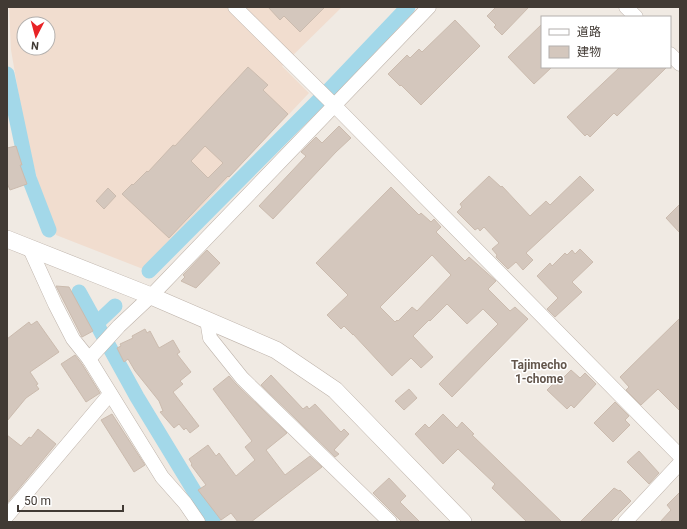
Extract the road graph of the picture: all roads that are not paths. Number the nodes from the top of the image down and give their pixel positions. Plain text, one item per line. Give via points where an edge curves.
1 (235, 7) edge
2 (429, 7) edge
3 (626, 7) edge
4 (635, 16) edge
5 (671, 55) edge
6 (680, 64) edge
7 (328, 99) junction
8 (7, 239) edge
9 (30, 248) junction
10 (151, 296) junction
11 (207, 320) junction
12 (89, 359) junction
13 (110, 394) junction
14 (680, 456) edge
15 (680, 463) edge
16 (7, 516) edge
17 (198, 522) edge
18 (390, 522) edge
19 (463, 522) edge
20 (625, 522) edge

1 - 7 street
2 - 7 street
3 - 4 street
5 - 6 street
7 - 10 street
7 - 14 street
8 - 9 street
9 - 10 street
9 - 12 street via 55,304 74,339
10 - 11 street
10 - 12 street
11 - 18 street via 210,338 242,378
11 - 19 street via 276,350 335,390
12 - 13 street
13 - 16 street
13 - 17 street via 162,477
15 - 20 street

